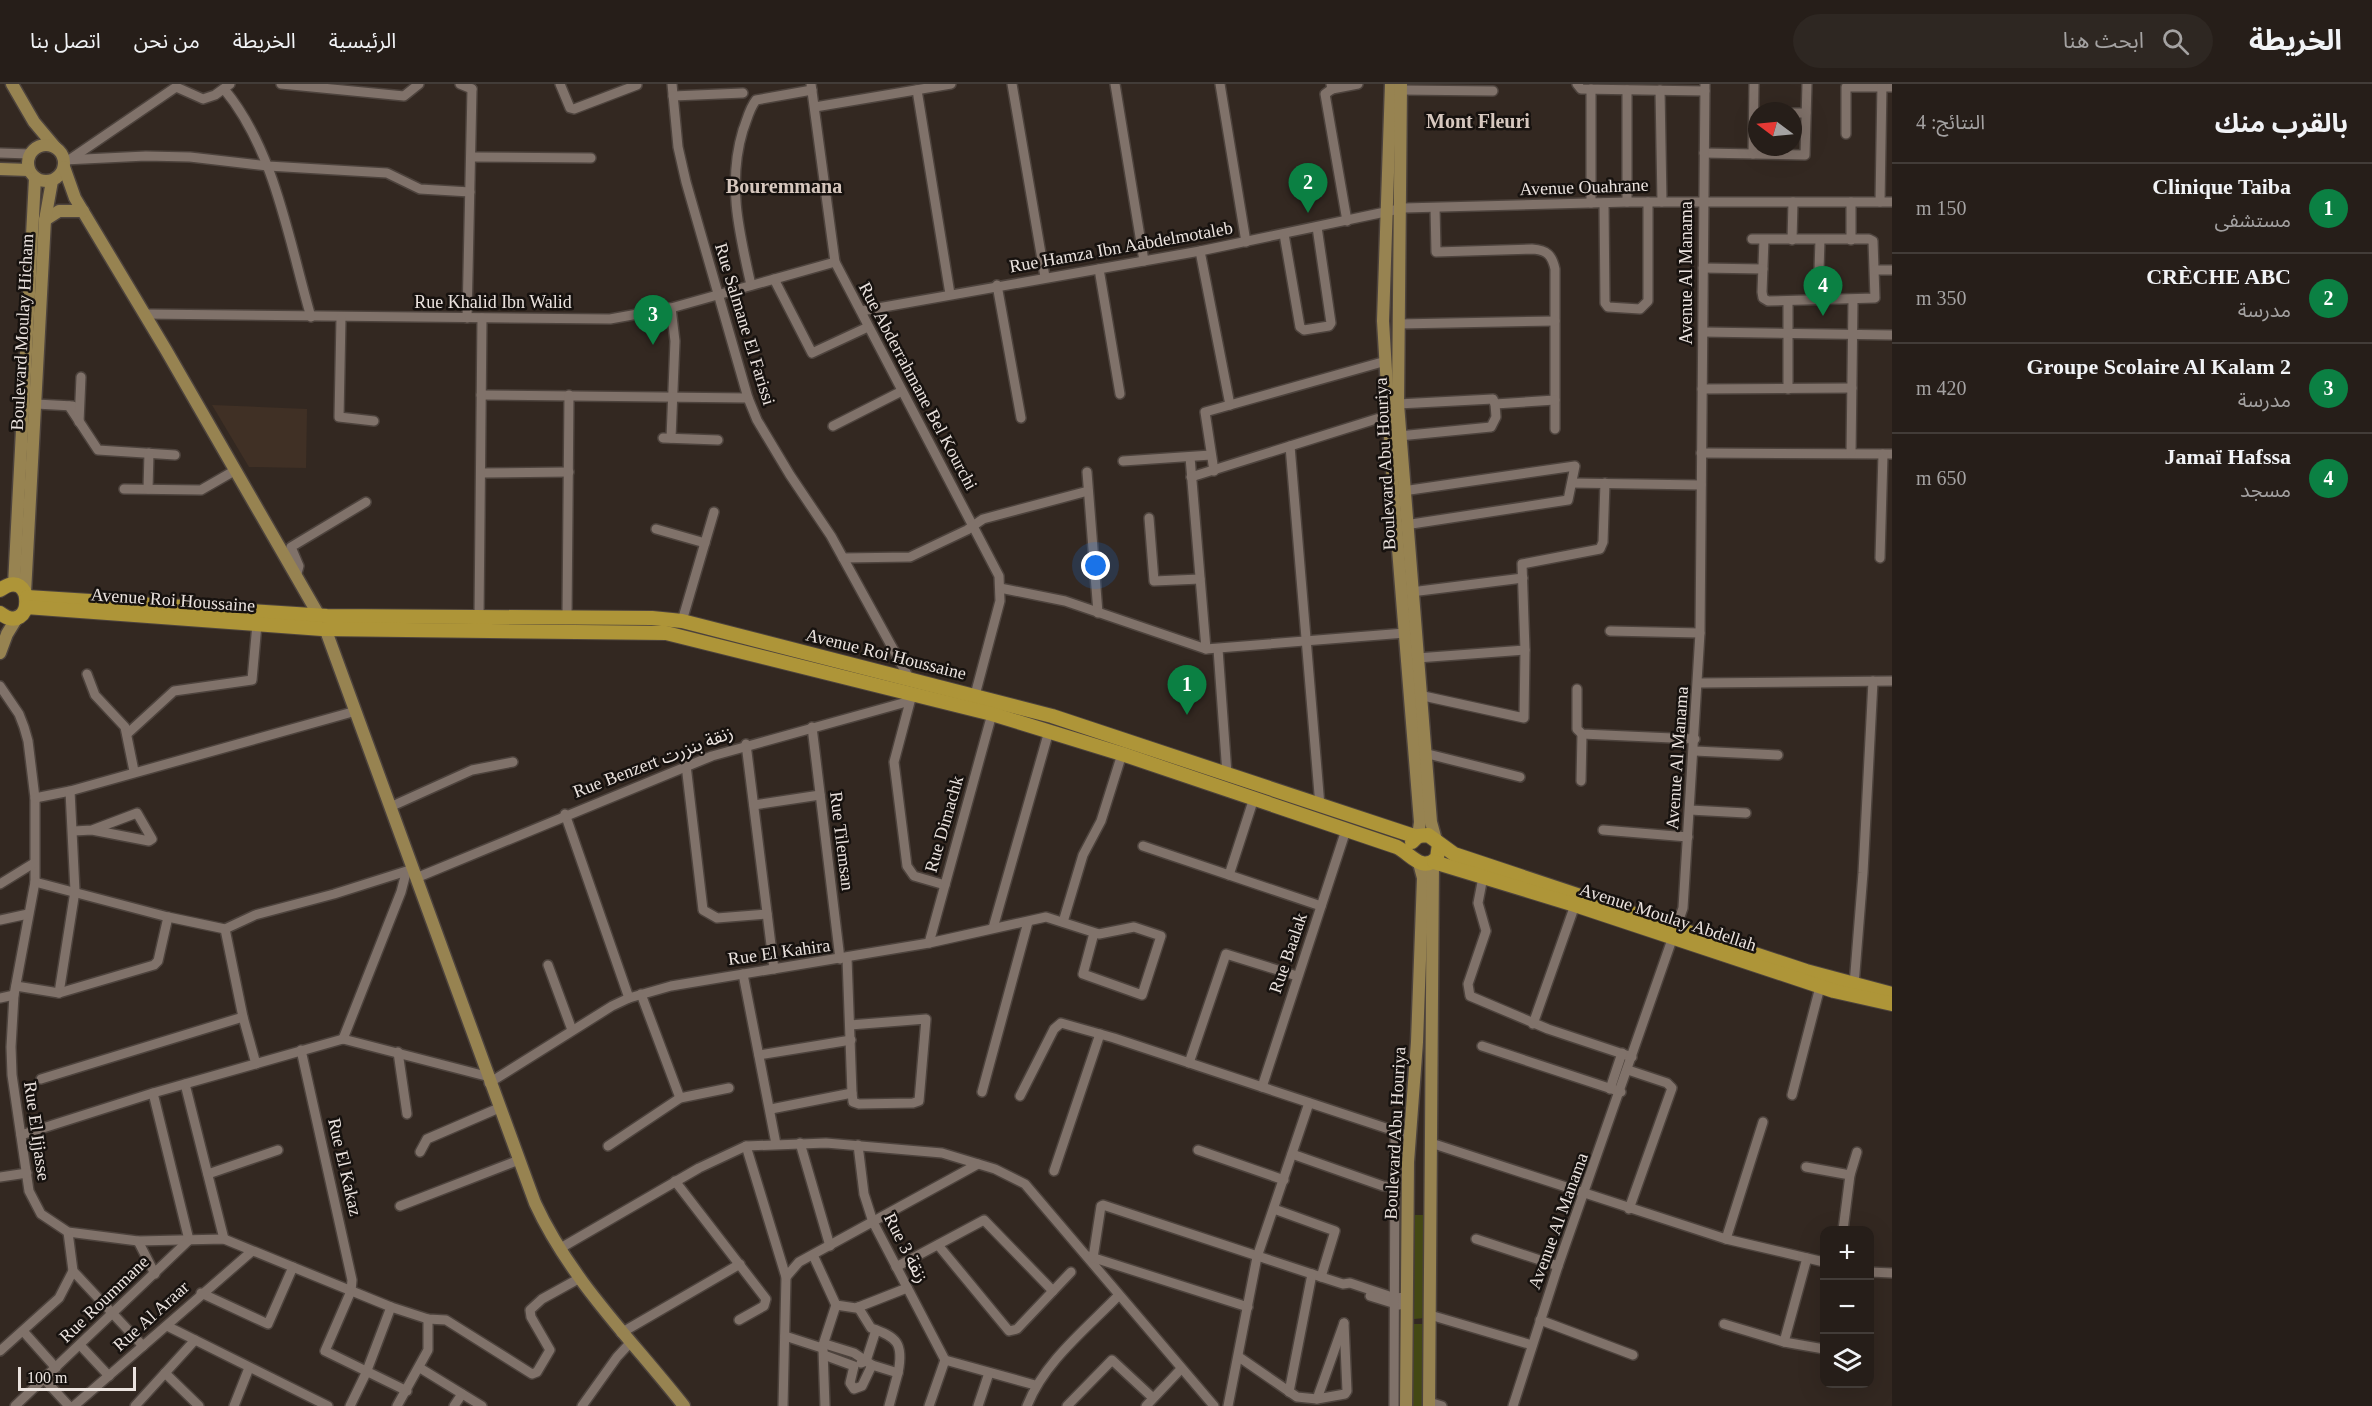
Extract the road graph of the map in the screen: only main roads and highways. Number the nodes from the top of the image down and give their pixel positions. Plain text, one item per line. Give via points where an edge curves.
1 (7, 587) edge
2 (24, 604) junction
3 (0, 613) edge
4 (321, 621) junction
5 (1418, 837) junction
6 (1438, 842) junction
7 (1424, 861) junction
8 (1676, 932) junction
9 (1892, 994) edge
10 (1892, 1004) edge

1 - 2 main road
2 - 3 main road via 8,617
2 - 4 main road, Avenue Roi Houssaine
2 - 4 main road, Avenue Roi Houssaine via 257,624
4 - 5 main road, Avenue Roi Houssaine via 479,617 682,621 975,695 1126,739
4 - 7 main road, Avenue Roi Houssaine via 666,633 1049,731 1397,847
5 - 6 main road via 1428,835
5 - 7 main road via 1411,843
6 - 7 main road via 1439,854
6 - 8 main road, Avenue Moulay Abdellah via 1462,856
7 - 8 main road, Avenue Moulay Abdellah
8 - 9 main road, Avenue Moulay Abdellah
8 - 10 main road, Avenue Moulay Abdellah via 1820,987

